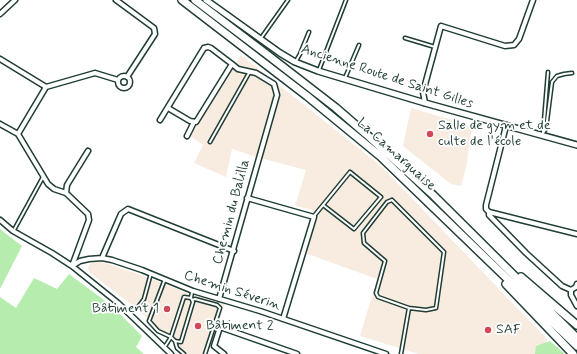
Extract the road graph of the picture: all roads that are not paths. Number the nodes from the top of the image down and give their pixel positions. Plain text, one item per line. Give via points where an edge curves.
1 (15, 0) edge
2 (116, 0) edge
3 (182, 0) edge
4 (195, 0) edge
5 (206, 0) edge
6 (288, 0) edge
7 (346, 0) edge
8 (533, 0) edge
9 (0, 14) edge
10 (309, 32) dead end
11 (404, 38) dead end
12 (260, 40) junction
13 (360, 45) dead end
14 (435, 47) junction
15 (0, 59) edge
16 (295, 62) junction
17 (232, 64) junction
18 (318, 71) junction
19 (250, 72) junction
20 (548, 72) dead end
21 (572, 73) dead end
22 (127, 77) junction
23 (345, 79) junction
24 (118, 80) junction
25 (46, 87) junction
26 (425, 103) junction
27 (168, 108) junction
28 (160, 120) dead end
29 (194, 122) junction
30 (0, 124) edge
31 (506, 126) junction
32 (18, 134) junction
33 (543, 134) junction
34 (187, 136) dead end
35 (210, 142) dead end
36 (577, 145) edge
37 (88, 151) dead end
38 (43, 177) junction
39 (66, 193) junction
40 (247, 198) junction
41 (323, 204) junction
42 (489, 212) junction
43 (314, 217) junction
44 (455, 217) junction
45 (0, 220) edge
46 (13, 231) junction
47 (577, 234) edge
48 (472, 244) junction
49 (234, 251) junction
50 (102, 258) junction
51 (72, 266) junction
52 (151, 273) junction
53 (165, 279) junction
54 (577, 284) edge
55 (570, 290) junction
56 (193, 291) junction
57 (192, 299) junction
58 (219, 299) junction
59 (577, 306) edge
60 (138, 307) dead end
61 (409, 308) junction
62 (283, 319) junction
63 (577, 325) edge
64 (171, 337) junction
65 (577, 338) edge
66 (175, 341) junction
67 (577, 346) edge
68 (164, 348) junction
69 (374, 350) junction
70 (171, 354) edge
71 (184, 354) edge
72 (205, 354) edge
73 (224, 354) edge
74 (297, 354) edge
75 (369, 354) edge
76 (386, 354) edge
77 (401, 354) edge
78 (573, 354) edge

1 - 9 street
2 - 22 street via 154,28 155,34
3 - 48 highway, La Camarguaise via 330,114 385,161
4 - 44 highway, La Camarguaise via 336,108
5 - 12 street, Ancienne Route de Saint Gilles
6 - 12 lane
7 - 18 lane
8 - 14 street via 519,39 514,45 505,46 441,26
10 - 16 lane
11 - 14 lane
12 - 16 street, Ancienne Route de Saint Gilles
13 - 23 lane
14 - 26 street via 423,92
15 - 25 street
16 - 18 street, Ancienne Route de Saint Gilles
17 - 19 street, Chemin du Balilla via 238,69
17 - 27 street, Chemin du Balilla via 211,48 204,48
17 - 29 street via 198,120
18 - 23 street, Ancienne Route de Saint Gilles
19 - 35 lane
19 - 40 street, Chemin du Balilla via 274,84 277,95
20 - 33 lane
21 - 33 lane via 557,76 552,82 546,129
22 - 24 street via 122,76
22 - 24 street via 129,82 126,87 119,86
23 - 26 street, Ancienne Route de Saint Gilles
24 - 25 street via 95,73
25 - 32 street
26 - 31 street, Ancienne Route de Saint Gilles
27 - 28 street
27 - 29 street
29 - 34 street
30 - 32 street
31 - 33 street, Ancienne Route de Saint Gilles
31 - 42 street via 486,205
32 - 38 street
33 - 36 street, Ancienne Route de Saint Gilles
37 - 39 street via 67,185
38 - 39 street via 54,189
38 - 46 lane
39 - 51 street via 88,214 89,220
40 - 43 street
40 - 49 street, Chemin du Balilla
41 - 41 lane via 354,229 381,196 350,172
41 - 43 lane
42 - 47 street
42 - 55 street via 489,215 526,253 562,286
43 - 62 street
44 - 63 highway
44 - 65 highway, La Camarguaise
45 - 46 street
46 - 51 street
48 - 67 highway, La Camarguaise
48 - 78 highway via 502,280
49 - 50 street via 128,209 121,214
49 - 58 street, Chemin du Balilla
50 - 51 street, Chemin Séverin via 80,261
50 - 52 street, Chemin Séverin
51 - 68 street via 118,302
52 - 53 street, Chemin Séverin
52 - 60 lane via 144,299
53 - 56 street, Chemin Séverin
53 - 64 lane via 149,320 158,331
54 - 55 street
55 - 59 street
56 - 57 lane
56 - 58 street, Chemin Séverin
57 - 64 lane via 184,298
57 - 66 lane via 181,342
57 - 72 lane via 220,308
58 - 62 street, Chemin Séverin
61 - 61 lane via 436,308 444,252 392,200 387,202 363,233 364,242 385,261 376,293 378,297
61 - 77 lane
62 - 69 street, Chemin Séverin
64 - 66 lane
64 - 68 lane
66 - 71 lane via 177,348
68 - 70 street
69 - 75 street
69 - 76 street, Chemin Séverin
73 - 74 street via 214,346 220,327

